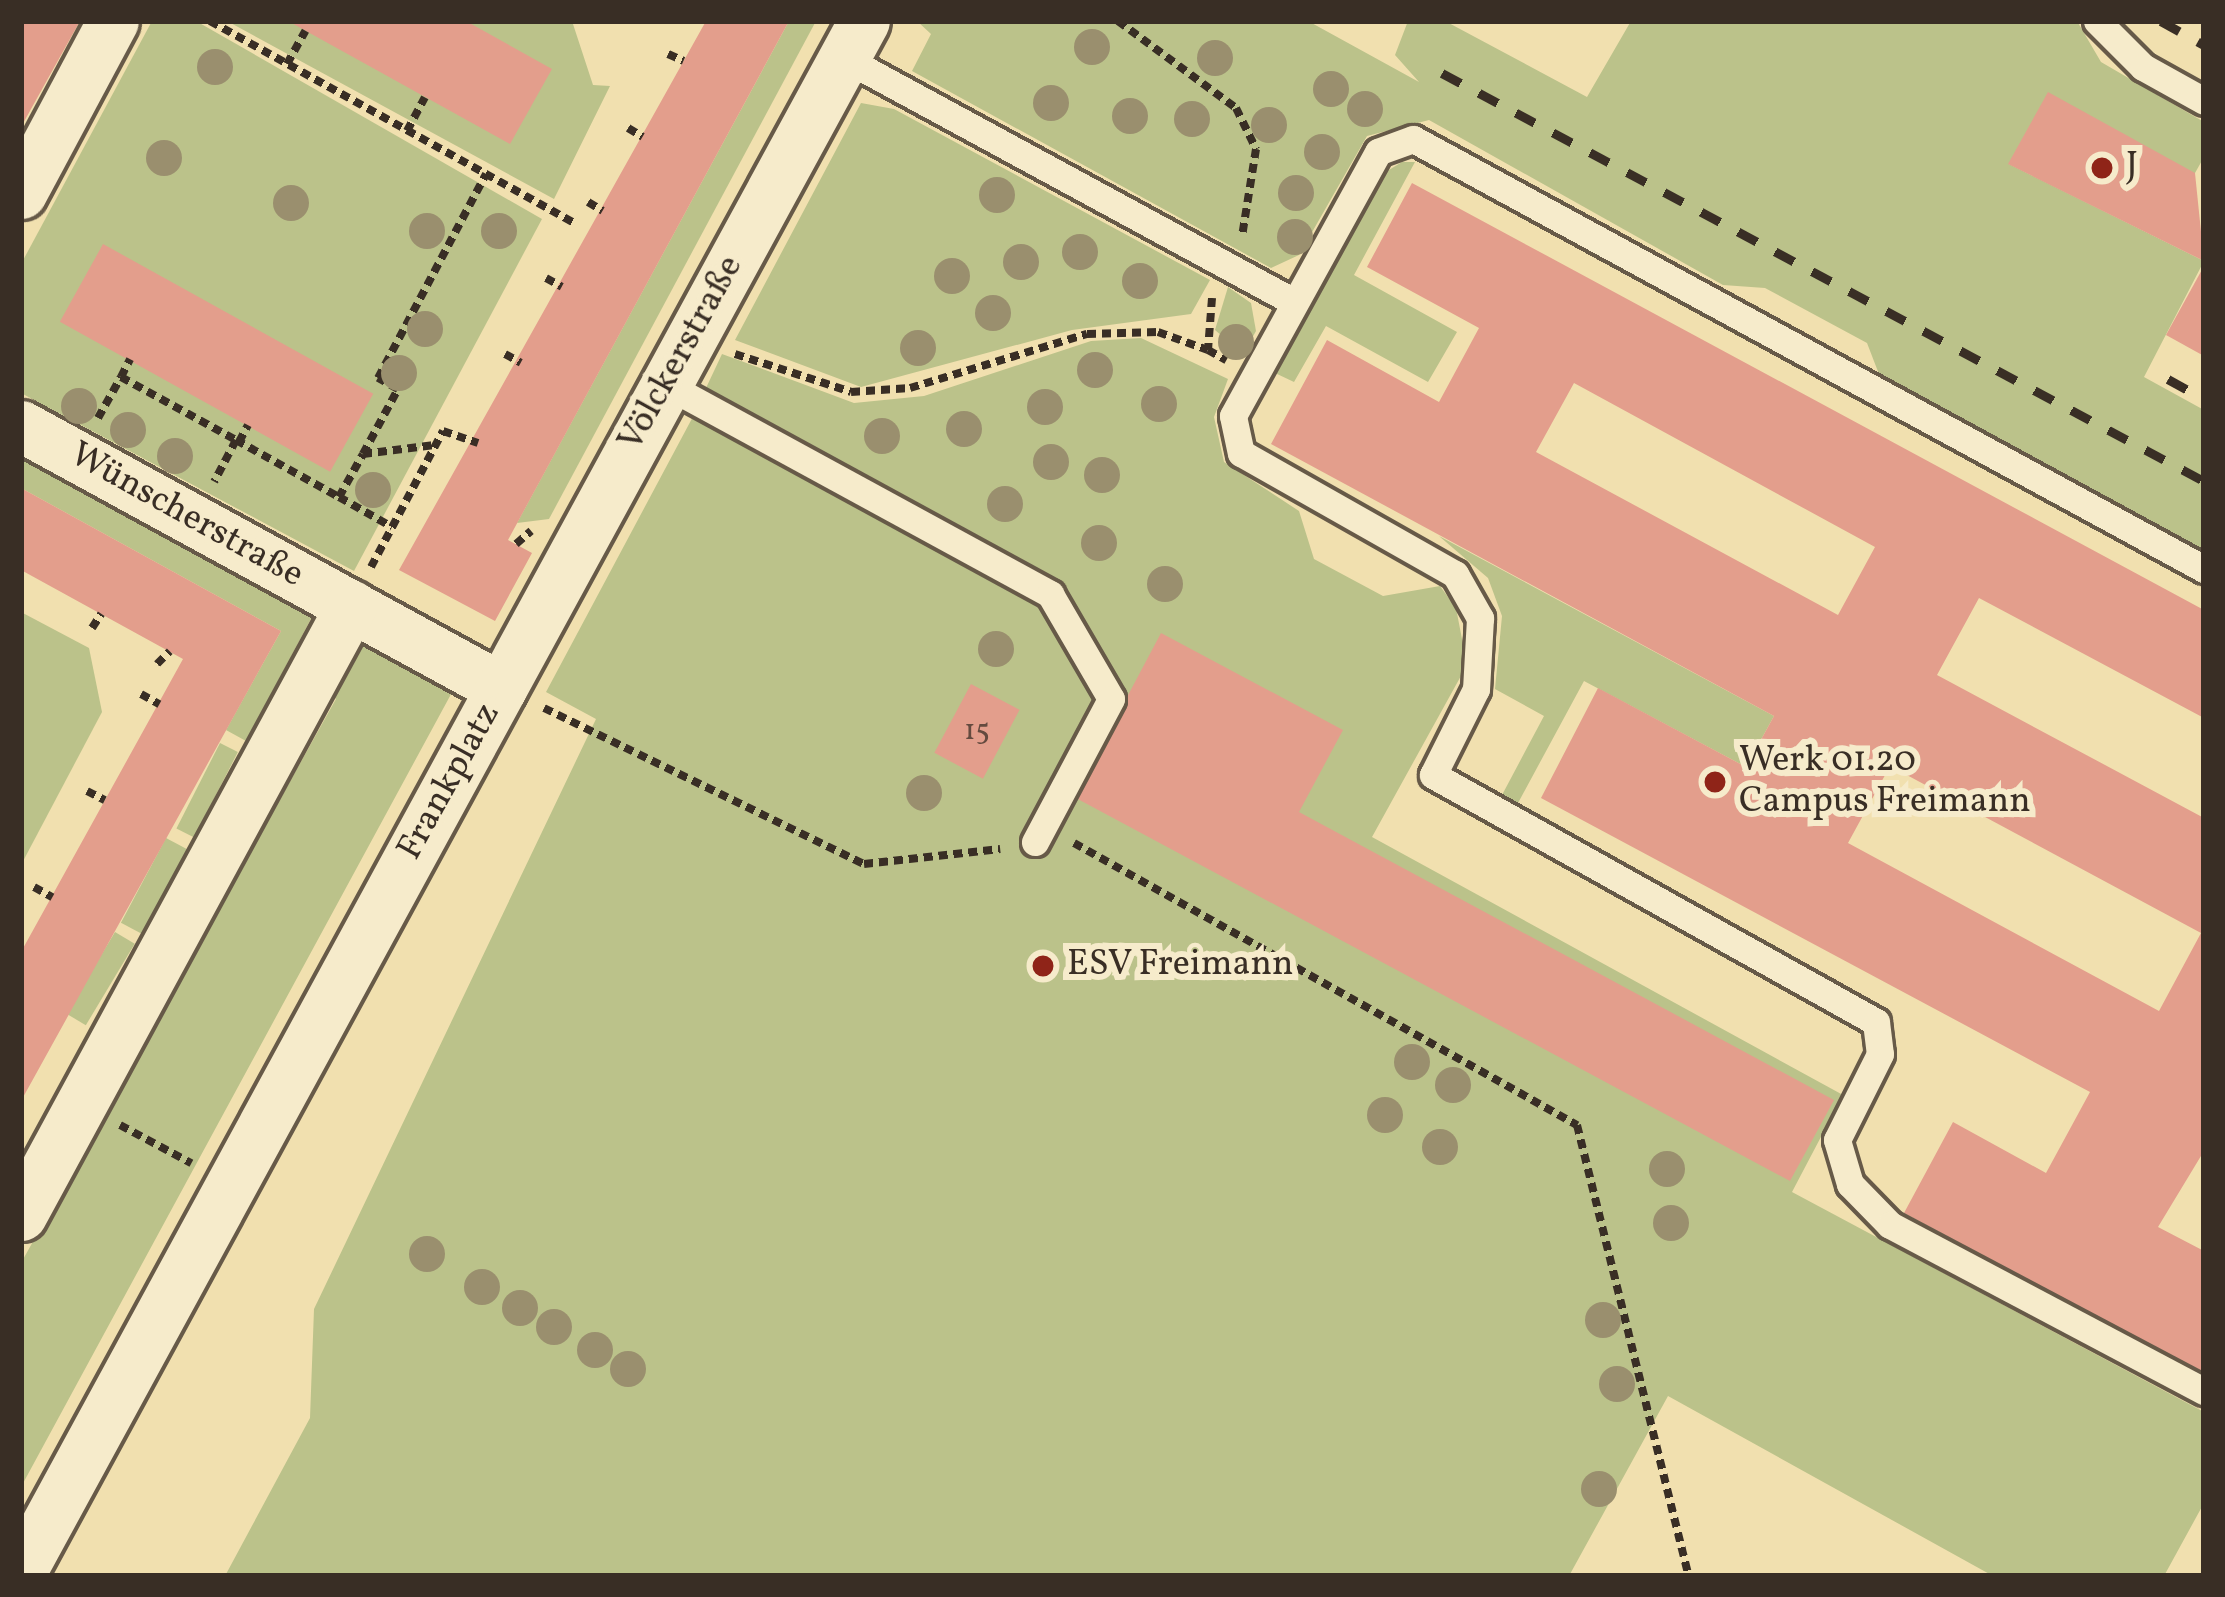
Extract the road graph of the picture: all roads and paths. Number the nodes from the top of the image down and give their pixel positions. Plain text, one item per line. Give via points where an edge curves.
1 (113, 21) edge
2 (210, 21) edge
3 (1118, 21) edge
4 (2097, 21) edge
5 (305, 31) dead end
6 (854, 39) edge
7 (668, 54) dead end
8 (684, 61) dead end
9 (287, 64) junction
10 (425, 98) dead end
11 (2204, 101) edge
12 (628, 128) dead end
13 (407, 131) junction
14 (643, 137) dead end
15 (486, 174) junction
16 (21, 194) edge
17 (588, 202) dead end
18 (603, 211) dead end
19 (576, 224) dead end
20 (1228, 266) junction
21 (546, 278) dead end
22 (562, 287) dead end
23 (1294, 302) junction
24 (718, 347) dead end
25 (1208, 350) junction
26 (505, 353) dead end
27 (130, 359) dead end
28 (521, 363) dead end
29 (1254, 375) junction
30 (121, 377) junction
31 (665, 384) junction
32 (248, 425) dead end
33 (21, 426) edge
34 (89, 435) dead end
35 (237, 441) junction
36 (478, 443) dead end
37 (436, 445) junction
38 (363, 454) junction
39 (205, 497) dead end
40 (339, 497) junction
41 (392, 527) junction
42 (2204, 569) edge
43 (351, 606) junction
44 (101, 614) dead end
45 (92, 628) dead end
46 (170, 652) dead end
47 (157, 664) dead end
48 (501, 688) junction
49 (141, 694) dead end
50 (158, 704) dead end
51 (87, 791) dead end
52 (106, 800) dead end
53 (1035, 842) junction
54 (34, 887) dead end
55 (52, 896) dead end
56 (21, 1215) edge
57 (2204, 1391) edge
58 (21, 1571) edge
59 (1689, 1576) edge

1 - 16 street
2 - 9 path
3 - 20 path via 1236,108 1256,149 1253,213
4 - 11 lane via 2143,67
5 - 9 path
6 - 20 lane
6 - 31 street, Völckerstraße
7 - 8 path
9 - 13 path
10 - 13 path
12 - 14 path
13 - 15 path
15 - 19 path
15 - 38 path via 378,378 398,389
17 - 18 path
20 - 23 lane
20 - 25 path via 1202,319
21 - 22 path
23 - 29 lane
23 - 42 lane via 1378,152 1413,139
24 - 25 path via 851,392 910,388 1087,334 1158,332
25 - 29 path
26 - 28 path
27 - 30 path
29 - 57 lane via 1233,416 1241,453 1455,574 1480,618 1476,689 1433,775 1876,1022 1880,1054 1837,1140 1850,1184 1890,1225
30 - 34 path
30 - 35 path
31 - 48 street, Völckerstraße
31 - 53 lane via 1050,594 1111,699
32 - 35 path
33 - 43 street, Wünscherstraße
35 - 39 path
35 - 40 path
36 - 37 path via 443,431
37 - 38 path
37 - 41 path
38 - 40 path
40 - 41 path
41 - 43 path
43 - 48 street, Frankplatz
43 - 56 street
44 - 45 path
46 - 47 path
48 - 53 path via 864,864 892,869
48 - 58 street, Frankplatz
49 - 50 path
51 - 52 path
53 - 59 path via 1081,845 1577,1125
54 - 55 path

